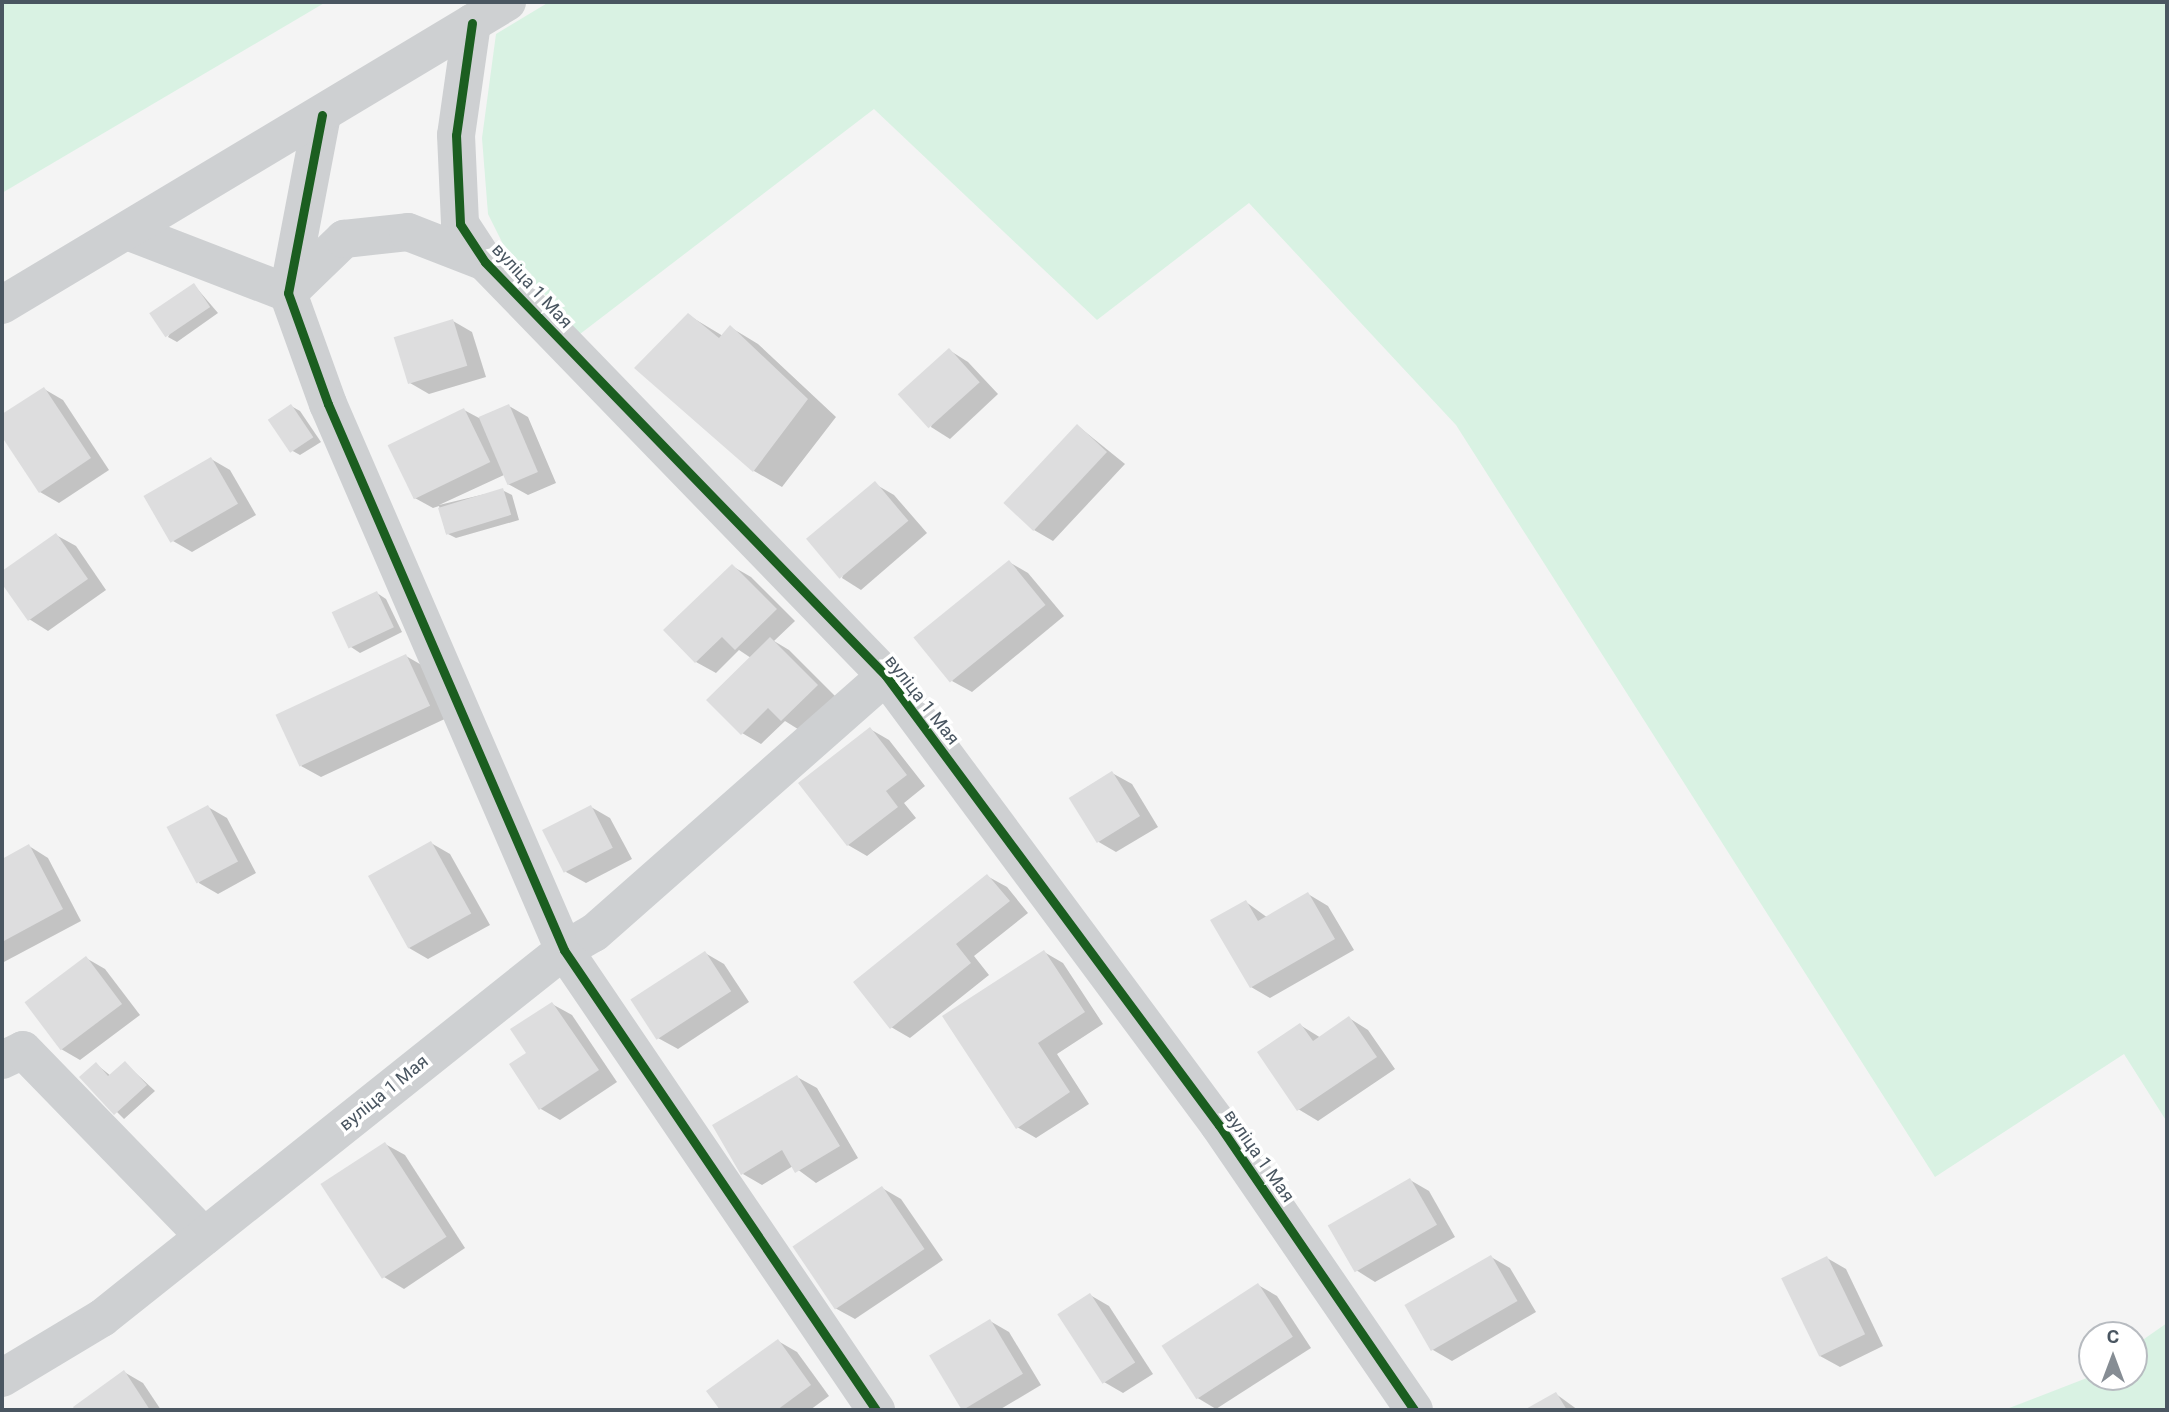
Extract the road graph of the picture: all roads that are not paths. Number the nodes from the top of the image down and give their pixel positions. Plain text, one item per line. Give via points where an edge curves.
1 (507, 2) edge
2 (472, 23) junction
3 (321, 115) junction
4 (127, 231) junction
5 (485, 262) junction
6 (288, 293) junction
7 (2, 305) edge
8 (886, 676) junction
9 (564, 950) junction
10 (9, 1046) edge
11 (204, 1236) junction
12 (2, 1378) edge
13 (876, 1410) edge
14 (1414, 1410) edge

1 - 2 street
2 - 3 street
2 - 5 street, вуліца 1 Мая via 456,135 460,224
3 - 4 street
3 - 6 street
4 - 6 street
4 - 7 street
5 - 6 street, вуліца 1 Мая via 408,232 344,239
5 - 8 street, вуліца 1 Мая
6 - 9 street via 328,404
8 - 9 street, вуліца 1 Мая via 594,933
8 - 14 street, вуліца 1 Мая via 1219,1125
9 - 11 street, вуліца 1 Мая
9 - 13 street
10 - 11 street
11 - 12 street, вуліца 1 Мая via 102,1318

